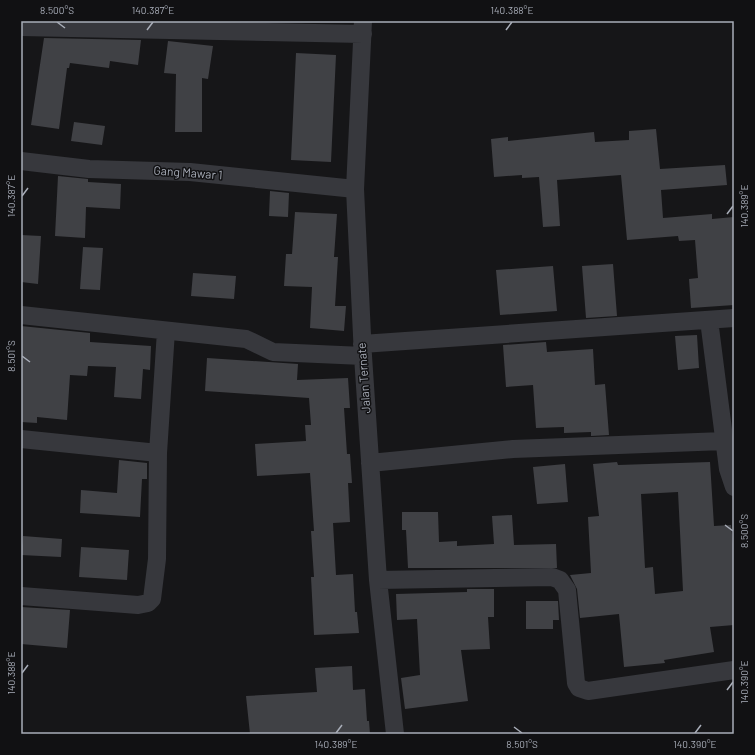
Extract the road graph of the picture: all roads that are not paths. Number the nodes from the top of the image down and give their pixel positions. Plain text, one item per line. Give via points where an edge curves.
1 (21, 27) edge
2 (363, 28) edge
3 (21, 161) edge
4 (355, 189) junction
5 (21, 315) edge
6 (734, 318) edge
7 (709, 320) junction
8 (166, 332) junction
9 (362, 350) junction
10 (21, 440) edge
11 (724, 441) junction
12 (158, 453) junction
13 (370, 463) junction
14 (734, 487) edge
15 (378, 580) junction
16 (21, 596) edge
17 (734, 670) edge
18 (395, 734) edge

1 - 2 street
2 - 4 street, Jalan Ternate
3 - 4 street, Gang Mawar 1 via 89,169 190,172
4 - 9 street, Jalan Ternate
5 - 8 street
6 - 7 street
7 - 9 street
7 - 11 street
8 - 9 street via 246,340 273,352
8 - 12 street
9 - 13 street, Jalan Ternate
10 - 12 street
11 - 13 street via 513,449
11 - 14 street via 728,469
12 - 16 street via 157,559 154,593 148,604
13 - 15 street, Jalan Ternate
15 - 17 street via 552,577 560,580 567,590 576,683 588,691
15 - 18 street, Jalan Ternate

